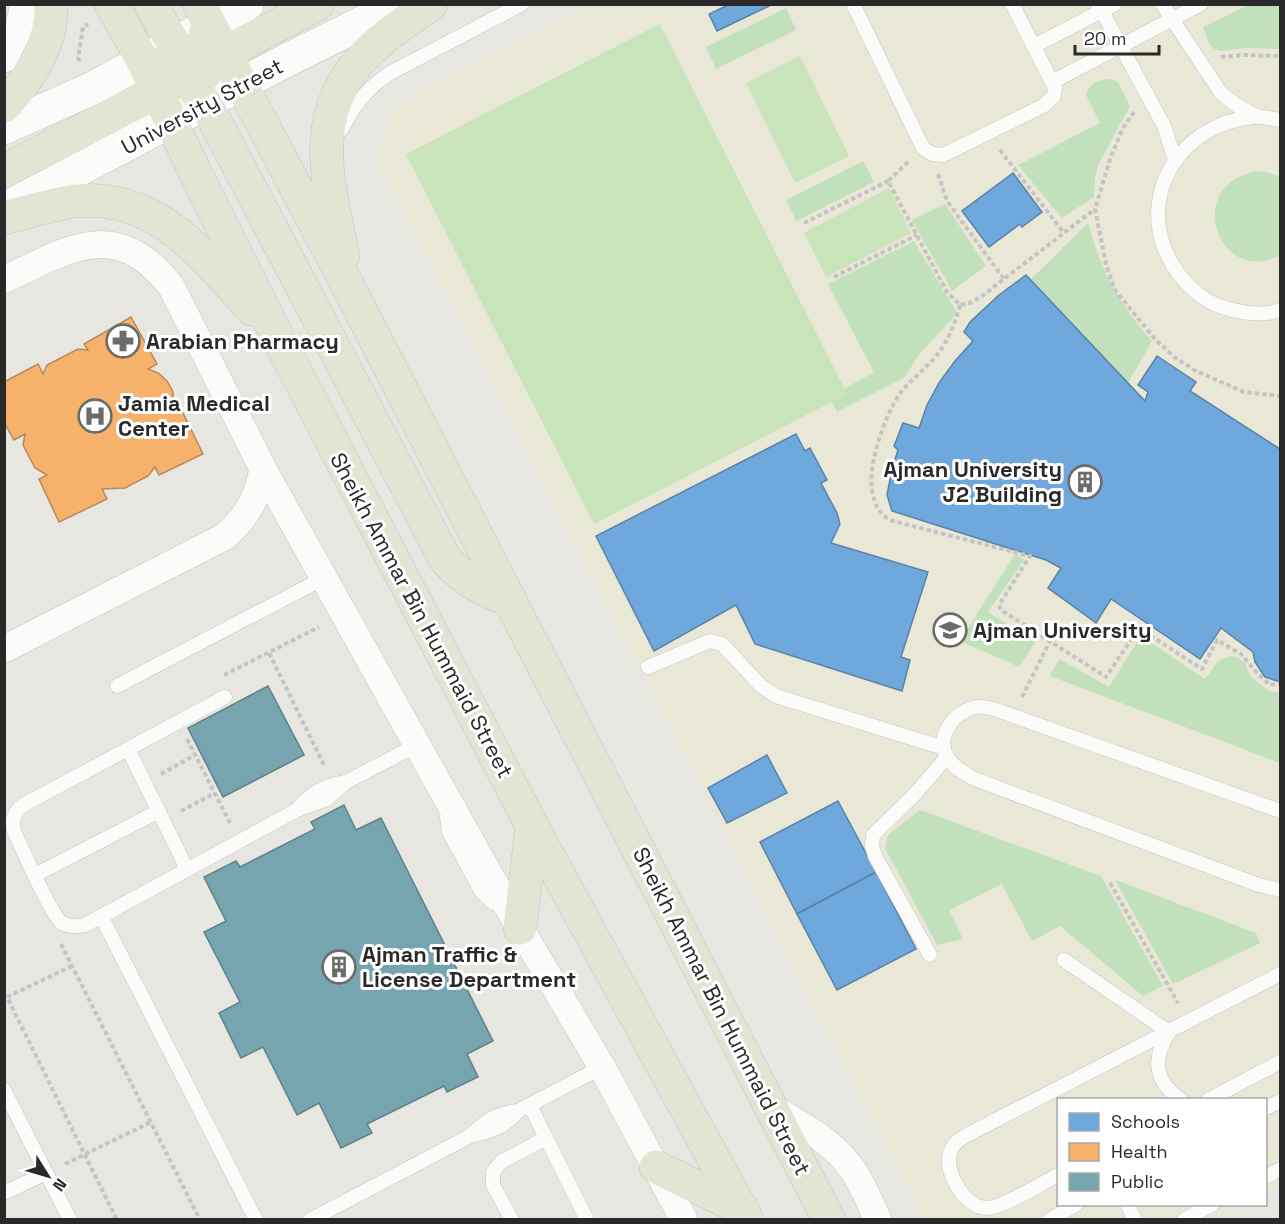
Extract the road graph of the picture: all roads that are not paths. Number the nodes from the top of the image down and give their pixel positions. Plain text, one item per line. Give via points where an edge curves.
1 (24, 4) edge
2 (51, 4) edge
3 (111, 4) edge
4 (151, 4) edge
5 (248, 4) edge
6 (318, 4) edge
7 (400, 4) edge
8 (430, 4) edge
9 (522, 4) edge
10 (853, 4) edge
11 (1012, 4) edge
12 (1115, 4) edge
13 (1162, 4) edge
14 (1201, 4) edge
15 (1100, 8) edge
16 (204, 15) edge
17 (1172, 20) junction
18 (1034, 46) junction
19 (1119, 46) junction
20 (4, 59) edge
21 (143, 61) junction
22 (190, 74) junction
23 (1052, 82) junction
24 (241, 85) junction
25 (4, 106) edge
26 (1256, 116) junction
27 (1281, 120) edge
28 (171, 123) junction
29 (4, 128) edge
30 (326, 158) junction
31 (1175, 160) junction
32 (4, 171) edge
33 (4, 209) edge
34 (4, 218) edge
35 (4, 280) edge
36 (350, 290) junction
37 (1281, 310) edge
38 (277, 336) junction
39 (263, 469) junction
40 (324, 578) junction
41 (510, 600) junction
42 (4, 649) edge
43 (648, 667) dead end
44 (117, 686) dead end
45 (225, 697) dead end
46 (417, 745) junction
47 (128, 749) junction
48 (945, 752) junction
49 (1281, 811) edge
50 (161, 816) junction
51 (532, 826) junction
52 (188, 869) junction
53 (35, 875) junction
54 (1281, 890) edge
55 (101, 916) junction
56 (513, 917) junction
57 (930, 955) dead end
58 (1064, 960) dead end
59 (1281, 974) edge
60 (1169, 1032) junction
61 (1281, 1062) edge
62 (602, 1067) junction
63 (4, 1090) edge
64 (1178, 1098) edge
65 (1212, 1098) edge
66 (1281, 1101) edge
67 (771, 1107) junction
68 (524, 1108) junction
69 (1267, 1108) edge
70 (546, 1138) junction
71 (656, 1167) junction
72 (1281, 1169) edge
73 (46, 1173) junction
74 (1057, 1176) edge
75 (1267, 1176) edge
76 (4, 1193) edge
77 (1073, 1206) edge
78 (1128, 1206) edge
79 (1209, 1206) edge
80 (745, 1214) edge
81 (69, 1220) edge
82 (256, 1220) edge
83 (310, 1220) edge
84 (512, 1220) edge
85 (587, 1220) edge
86 (684, 1220) edge
87 (829, 1220) edge
88 (878, 1220) edge
89 (1048, 1220) edge
90 (1135, 1220) edge
91 (1184, 1220) edge

1 - 20 street via 18,31
2 - 25 main road via 37,63
3 - 21 main road
4 - 22 main road
5 - 16 street
6 - 22 main road
7 - 24 street, University Street
8 - 30 main road via 368,51 346,77 331,108
9 - 30 lane via 374,84 349,114
10 - 23 lane via 927,151 943,155 1050,102 1055,88
11 - 18 lane
12 - 15 lane
13 - 17 lane
14 - 17 lane
15 - 18 lane
15 - 19 lane
16 - 22 main road, Sheikh Ammar Bin Hummaid Street
17 - 19 lane
17 - 26 lane via 1221,93
18 - 23 lane
19 - 23 lane
19 - 31 lane via 1164,126
21 - 22 main road
21 - 29 street
22 - 24 main road, Sheikh Ammar Bin Hummaid Street
22 - 28 main road, Sheikh Ammar Bin Hummaid Street
22 - 32 main road
22 - 41 main road via 445,559 460,575 485,591
24 - 36 main road, Sheikh Ammar Bin Hummaid Street
26 - 27 lane
26 - 31 lane via 1224,122 1197,137
28 - 33 street, University Street
28 - 38 main road, Sheikh Ammar Bin Hummaid Street
30 - 36 main road
31 - 37 lane via 1161,190 1158,223 1166,254 1183,282 1209,302 1239,313
34 - 38 main road via 76,201 136,208 186,239
35 - 39 street via 81,246 101,244 141,256 171,286
36 - 41 main road, Sheikh Ammar Bin Hummaid Street
38 - 51 main road, Sheikh Ammar Bin Hummaid Street
39 - 40 street
39 - 42 street via 247,514 224,537
40 - 44 lane
40 - 46 street
41 - 67 main road, Sheikh Ammar Bin Hummaid Street
43 - 48 lane via 710,641 722,644 760,686 776,696
45 - 47 lane
46 - 52 lane via 340,783 327,799 297,810
46 - 56 street
47 - 50 lane
47 - 53 lane via 15,813 14,831
48 - 49 lane via 949,724 961,711 978,706
48 - 54 lane via 957,768 972,778
48 - 57 lane via 914,795 873,835 872,846
50 - 52 lane
50 - 53 lane
51 - 56 main road
51 - 80 main road, Sheikh Ammar Bin Hummaid Street
52 - 55 lane
53 - 55 lane via 57,918 70,926 85,925
55 - 82 lane
56 - 62 street
58 - 60 lane
59 - 60 lane
60 - 64 lane via 1160,1046 1160,1078
60 - 74 lane via 965,1136 956,1142 948,1161 966,1200 988,1208
61 - 65 lane
62 - 68 lane
62 - 71 street
63 - 73 lane
66 - 69 lane
67 - 87 main road, Sheikh Ammar Bin Hummaid Street
67 - 88 street via 819,1134 837,1151 853,1170
68 - 70 lane
68 - 83 lane via 490,1119 470,1136
70 - 84 lane via 501,1162 493,1172 493,1185
70 - 85 lane
71 - 80 main road
71 - 86 street
72 - 75 lane
73 - 76 lane
73 - 81 lane
77 - 89 lane
78 - 90 lane
79 - 91 lane

